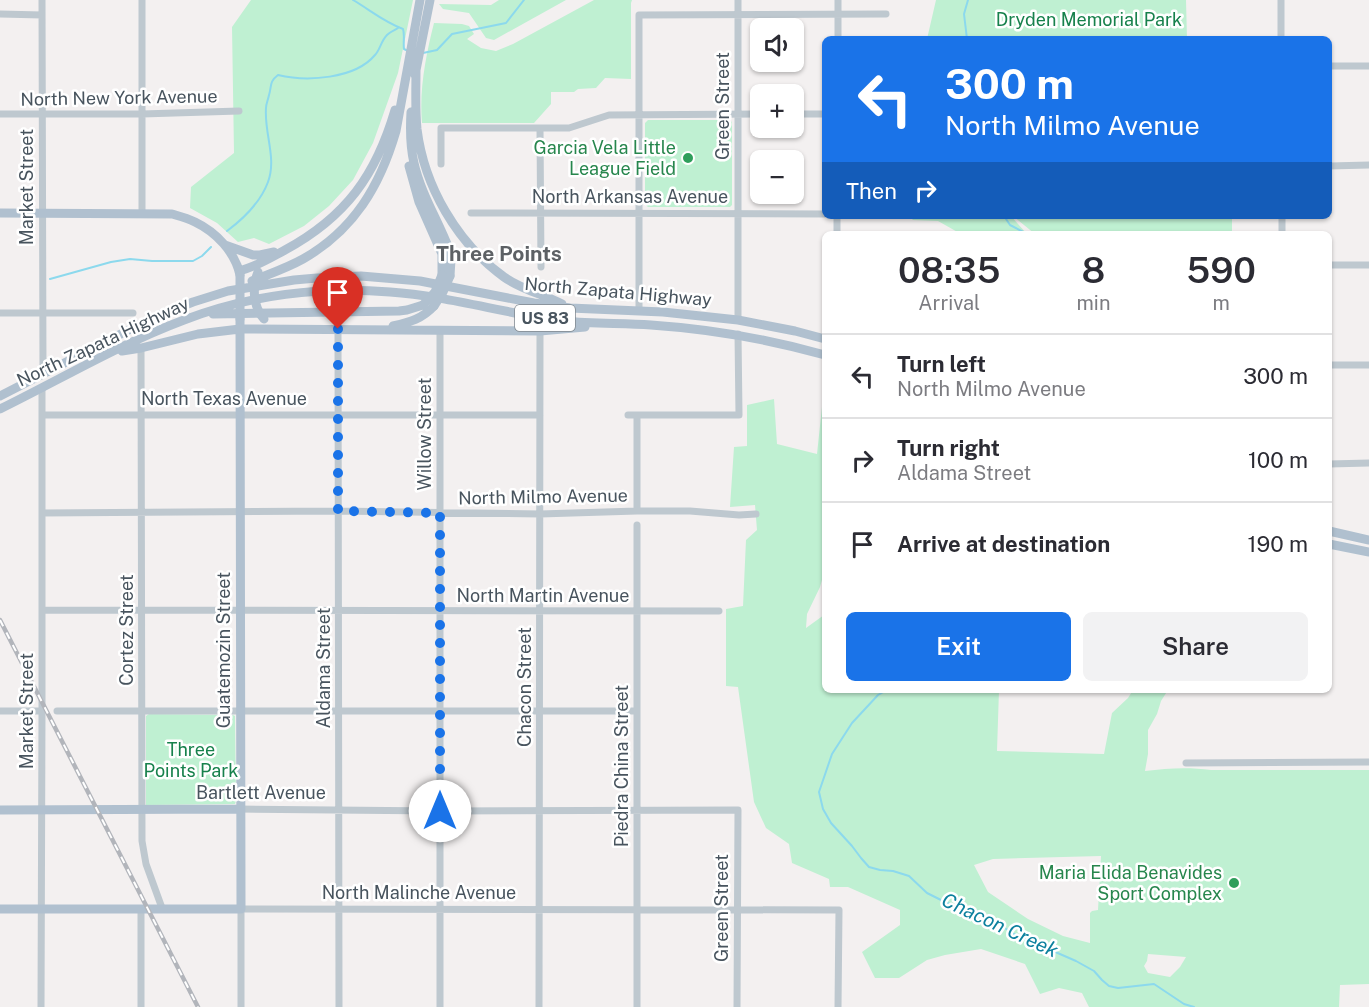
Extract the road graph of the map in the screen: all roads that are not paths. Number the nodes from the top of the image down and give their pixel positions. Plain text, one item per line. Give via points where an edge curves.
1 (42, 0) edge
2 (142, 0) edge
3 (420, 0) edge
4 (430, 0) edge
5 (738, 0) edge
6 (838, 0) edge
7 (1281, 0) edge
8 (0, 14) edge
9 (886, 14) dead end
10 (42, 15) junction
11 (738, 15) junction
12 (838, 15) junction
13 (838, 36) edge
14 (1281, 36) edge
15 (1332, 66) edge
16 (1369, 66) edge
17 (411, 68) junction
18 (239, 111) dead end
19 (0, 114) edge
20 (42, 114) junction
21 (142, 114) junction
22 (639, 114) junction
23 (738, 114) junction
24 (750, 114) edge
25 (804, 114) edge
26 (822, 114) edge
27 (540, 129) junction
28 (441, 165) dead end
29 (1369, 165) edge
30 (1332, 166) edge
31 (0, 213) edge
32 (43, 213) junction
33 (142, 213) junction
34 (471, 213) dead end
35 (738, 213) junction
36 (541, 214) junction
37 (639, 214) junction
38 (822, 214) edge
39 (225, 245) junction
40 (283, 251) junction
41 (1332, 265) edge
42 (1369, 265) edge
43 (541, 267) dead end
44 (240, 273) junction
45 (446, 276) junction
46 (228, 291) junction
47 (570, 308) junction
48 (639, 311) junction
49 (0, 313) edge
50 (42, 313) junction
51 (133, 313) dead end
52 (201, 314) junction
53 (738, 320) junction
54 (240, 324) junction
55 (622, 324) junction
56 (292, 329) junction
57 (338, 329) junction
58 (380, 329) junction
59 (440, 330) junction
60 (540, 331) junction
61 (738, 334) junction
62 (822, 338) edge
63 (141, 348) junction
64 (110, 353) junction
65 (822, 354) edge
66 (1369, 364) edge
67 (1332, 365) edge
68 (44, 374) junction
69 (42, 388) junction
70 (0, 396) edge
71 (0, 410) edge
72 (141, 414) junction
73 (241, 414) junction
74 (338, 414) junction
75 (440, 414) junction
76 (42, 415) junction
77 (540, 415) junction
78 (628, 415) dead end
79 (638, 415) junction
80 (1332, 464) edge
81 (1369, 464) edge
82 (338, 511) junction
83 (637, 511) junction
84 (142, 512) junction
85 (240, 512) junction
86 (42, 513) junction
87 (440, 513) junction
88 (540, 514) junction
89 (756, 514) dead end
90 (637, 525) dead end
91 (1332, 532) edge
92 (1369, 540) edge
93 (1332, 545) edge
94 (1369, 552) edge
95 (42, 610) junction
96 (142, 610) junction
97 (240, 610) junction
98 (338, 611) junction
99 (440, 611) junction
100 (540, 611) junction
101 (637, 611) junction
102 (719, 611) dead end
103 (142, 710) junction
104 (0, 711) edge
105 (42, 711) junction
106 (57, 711) dead end
107 (241, 711) junction
108 (339, 711) junction
109 (540, 711) junction
110 (637, 711) junction
111 (440, 712) junction
112 (1369, 762) edge
113 (1186, 763) dead end
114 (240, 809) junction
115 (0, 810) edge
116 (41, 810) junction
117 (142, 810) junction
118 (339, 810) junction
119 (540, 810) junction
120 (637, 810) junction
121 (738, 810) joint
122 (440, 811) junction
123 (0, 909) edge
124 (40, 909) junction
125 (141, 909) junction
126 (162, 909) junction
127 (241, 909) junction
128 (339, 909) junction
129 (540, 909) junction
130 (637, 909) junction
131 (738, 909) junction
132 (440, 910) junction
133 (41, 1007) edge
134 (141, 1007) edge
135 (241, 1007) edge
136 (339, 1007) edge
137 (440, 1007) edge
138 (540, 1007) edge
139 (637, 1007) edge
140 (737, 1007) edge
141 (838, 1007) edge

1 - 10 street, Market Street
2 - 21 street
3 - 17 main road
4 - 17 main road
5 - 11 street, Green Street
6 - 12 street
7 - 14 street
8 - 10 street
9 - 12 street
10 - 20 street, Market Street
11 - 12 street
11 - 22 street via 639,15
11 - 23 street, Green Street
12 - 13 street
15 - 16 street
17 - 40 main road via 383,147 365,180 326,223
17 - 45 main road via 408,159 420,202 440,246
17 - 46 main road via 390,152 378,180 354,217 304,258
17 - 47 main road via 419,141 433,188 445,211 475,251 504,277
18 - 21 street, North New York Avenue
19 - 20 street, North New York Avenue
20 - 21 street, North New York Avenue
20 - 32 street, Market Street
21 - 33 street
22 - 23 street
22 - 27 street via 609,114 569,128
22 - 37 street
23 - 24 street
23 - 35 street, Green Street
25 - 26 street
27 - 28 street via 441,128
27 - 36 street
29 - 30 street
31 - 32 main road
32 - 33 main road
32 - 50 street, Market Street
33 - 39 main road via 172,214 192,220
34 - 36 street, North Arkansas Avenue
35 - 37 street, North Arkansas Avenue
35 - 38 street, North Arkansas Avenue
35 - 53 street, Green Street
36 - 37 street, North Arkansas Avenue
36 - 43 street
37 - 48 street
39 - 40 main road via 253,255
39 - 44 main road
40 - 44 main road
40 - 56 main road, bridge via 258,272 255,294 264,319
41 - 42 street
44 - 54 main road, bridge
45 - 52 main road, bridge via 423,304 399,311
45 - 58 main road, bridge via 443,292 426,314
46 - 47 main road, North Zapata Highway / US 83 via 294,280 361,276 420,281
46 - 68 main road, North Zapata Highway / US 83 via 152,318
47 - 48 main road, North Zapata Highway / US 83
48 - 53 main road, North Zapata Highway / US 83
49 - 50 street
50 - 51 street
50 - 68 street, Market Street
52 - 55 main road, North Zapata Highway / US 83 via 287,295 363,290 417,294 563,321
52 - 64 main road, North Zapata Highway / US 83
53 - 62 main road, North Zapata Highway / US 83
54 - 56 main road
54 - 63 main road
54 - 73 main road, Guatemozin Street
55 - 60 main road
55 - 61 main road, North Zapata Highway / US 83
56 - 57 main road
57 - 58 main road
57 - 74 street, Aldama Street
58 - 59 main road
59 - 60 main road
59 - 75 street, Willow Street
60 - 77 street, Chacon Street
61 - 65 main road, North Zapata Highway / US 83
61 - 79 street via 739,415
63 - 64 main road
63 - 72 street, Cortez Street
64 - 69 main road, North Zapata Highway / US 83
66 - 67 street
68 - 70 main road, North Zapata Highway / US 83
69 - 71 main road, North Zapata Highway / US 83
69 - 76 street
72 - 73 street, North Texas Avenue
72 - 76 street, North Texas Avenue
72 - 84 street, Cortez Street
73 - 74 street, North Texas Avenue
73 - 85 main road, Guatemozin Street
74 - 75 street, North Texas Avenue
74 - 82 street, Aldama Street
75 - 77 street, North Texas Avenue
75 - 87 street, Willow Street
76 - 86 street, Market Street
77 - 88 street, Chacon Street
78 - 79 street
79 - 83 street
80 - 81 street
82 - 85 street, North Milmo Avenue
82 - 87 street, North Milmo Avenue
82 - 98 street, Aldama Street
83 - 88 street, North Milmo Avenue
83 - 89 street, North Milmo Avenue
84 - 85 street, North Milmo Avenue
84 - 86 street, North Milmo Avenue
84 - 96 street, Cortez Street
85 - 97 main road, Guatemozin Street
86 - 95 street, Market Street
87 - 88 street, North Milmo Avenue
87 - 99 street, Willow Street
88 - 100 street, Chacon Street
90 - 101 street, Piedra China Street
91 - 92 main road
93 - 94 main road
95 - 96 street, North Martin Avenue
95 - 105 street, Market Street
96 - 97 street, North Martin Avenue
96 - 103 street, Cortez Street
97 - 98 street, North Martin Avenue
97 - 107 main road, Guatemozin Street
98 - 99 street, North Martin Avenue
98 - 108 street, Aldama Street
99 - 100 street, North Martin Avenue
99 - 111 street, Willow Street
100 - 101 street, North Martin Avenue
100 - 109 street, Chacon Street
101 - 102 street, North Martin Avenue
101 - 110 street, Piedra China Street
103 - 106 street
103 - 107 street
103 - 117 street, Cortez Street
104 - 105 street
105 - 116 street, Market Street
107 - 108 street
107 - 114 main road, Guatemozin Street
108 - 111 street
108 - 118 street, Aldama Street
109 - 110 street
109 - 111 street
109 - 119 street, Chacon Street
110 - 120 street, Piedra China Street
111 - 122 street, Willow Street
112 - 113 street
114 - 117 main road, Bartlett Avenue
114 - 118 street, Bartlett Avenue
114 - 127 main road, Guatemozin Street
115 - 116 main road, Bartlett Avenue
116 - 117 main road, Bartlett Avenue
116 - 124 street, Market Street
117 - 126 street, Cortez Street via 143,852
118 - 122 street, Bartlett Avenue
118 - 128 street, Aldama Street
119 - 120 street, Bartlett Avenue
119 - 122 street, Bartlett Avenue
119 - 129 street, Chacon Street
120 - 121 street, Bartlett Avenue
120 - 130 street, Piedra China Street
121 - 131 street, Green Street
122 - 132 street, Willow Street
123 - 124 main road, North Malinche Avenue
124 - 125 main road, North Malinche Avenue
124 - 133 street, Market Street
125 - 126 main road, North Malinche Avenue
125 - 134 street
126 - 127 main road, North Malinche Avenue
127 - 128 street, North Malinche Avenue
127 - 135 street, Guatemozin Street
128 - 132 street, North Malinche Avenue
128 - 136 street, Aldama Street
129 - 130 street, North Malinche Avenue
129 - 132 street, North Malinche Avenue
129 - 138 street, Chacon Street
130 - 131 street, North Malinche Avenue
130 - 139 street, Piedra China Street
131 - 140 street, Green Street
131 - 141 street, North Malinche Avenue via 838,910
132 - 137 street, Willow Street

